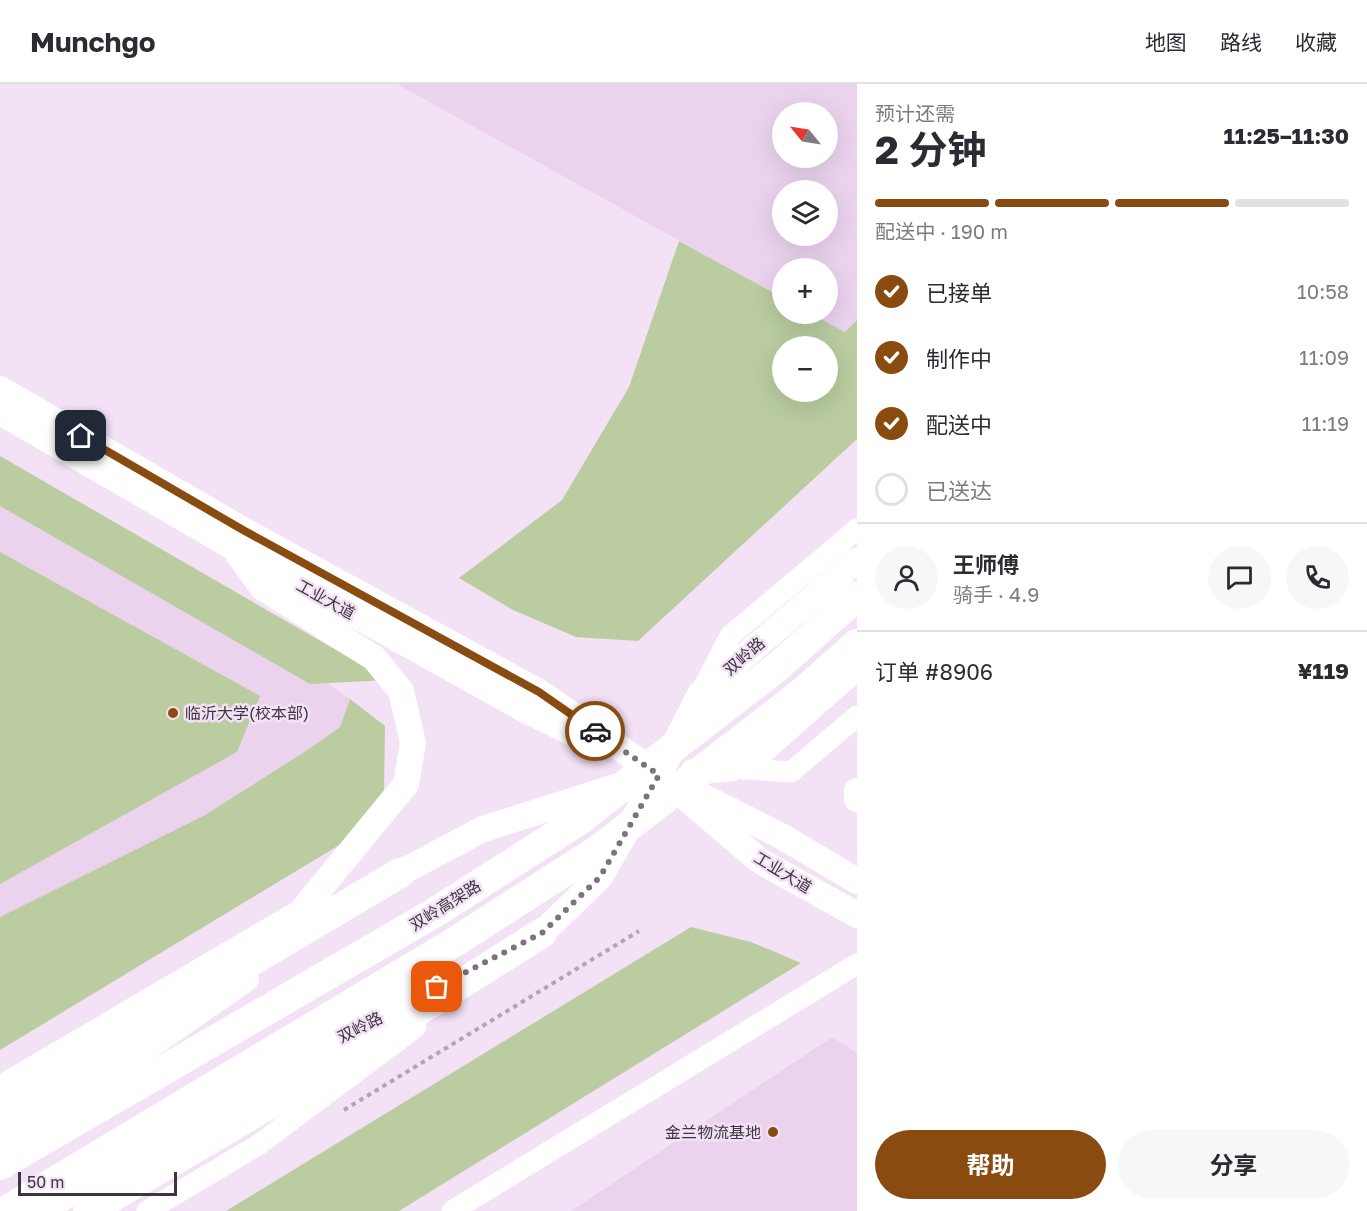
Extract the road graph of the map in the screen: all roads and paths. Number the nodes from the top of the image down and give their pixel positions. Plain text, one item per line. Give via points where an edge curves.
1 (0, 389) edge
2 (0, 412) edge
3 (857, 529) edge
4 (233, 547) junction
5 (857, 560) edge
6 (857, 596) edge
7 (857, 644) edge
8 (857, 667) edge
9 (700, 694) junction
10 (857, 716) edge
11 (732, 768) junction
12 (659, 775) junction
13 (857, 791) edge
14 (857, 799) edge
15 (400, 873) junction
16 (857, 881) edge
17 (305, 907) junction
18 (857, 915) edge
19 (639, 931) dead end
20 (542, 933) junction
21 (857, 964) edge
22 (0, 1086) edge
23 (0, 1110) edge
24 (337, 1114) dead end
25 (0, 1140) edge
26 (0, 1166) edge
27 (6, 1211) edge
28 (41, 1211) edge
29 (88, 1211) edge
30 (147, 1211) edge
31 (452, 1211) edge

1 - 12 main road, 工业大道 via 243,530 539,692
2 - 4 main road, 工业大道
3 - 9 street via 730,636
4 - 12 main road, 工业大道 via 520,707
4 - 17 main road via 263,588 374,658 401,691 413,743 406,784
5 - 9 main road, 双岭路
6 - 26 highway, 双岭高架路 via 776,669 578,821 434,913
7 - 27 highway via 798,696 598,850 453,943
8 - 11 main road via 764,749
9 - 12 main road, 双岭路
10 - 11 street via 791,772
11 - 12 main road
12 - 15 main road via 483,829
12 - 16 main road, 工业大道 via 783,837
12 - 18 main road, 工业大道 via 760,861
12 - 20 main road, 双岭路 via 600,877
13 - 14 main road
15 - 17 street
15 - 23 highway
15 - 25 main road via 104,1077
17 - 22 street
19 - 24 path
20 - 28 main road, 双岭路 via 268,1074
20 - 29 highway via 273,1102
20 - 30 street via 258,1145
21 - 31 street

